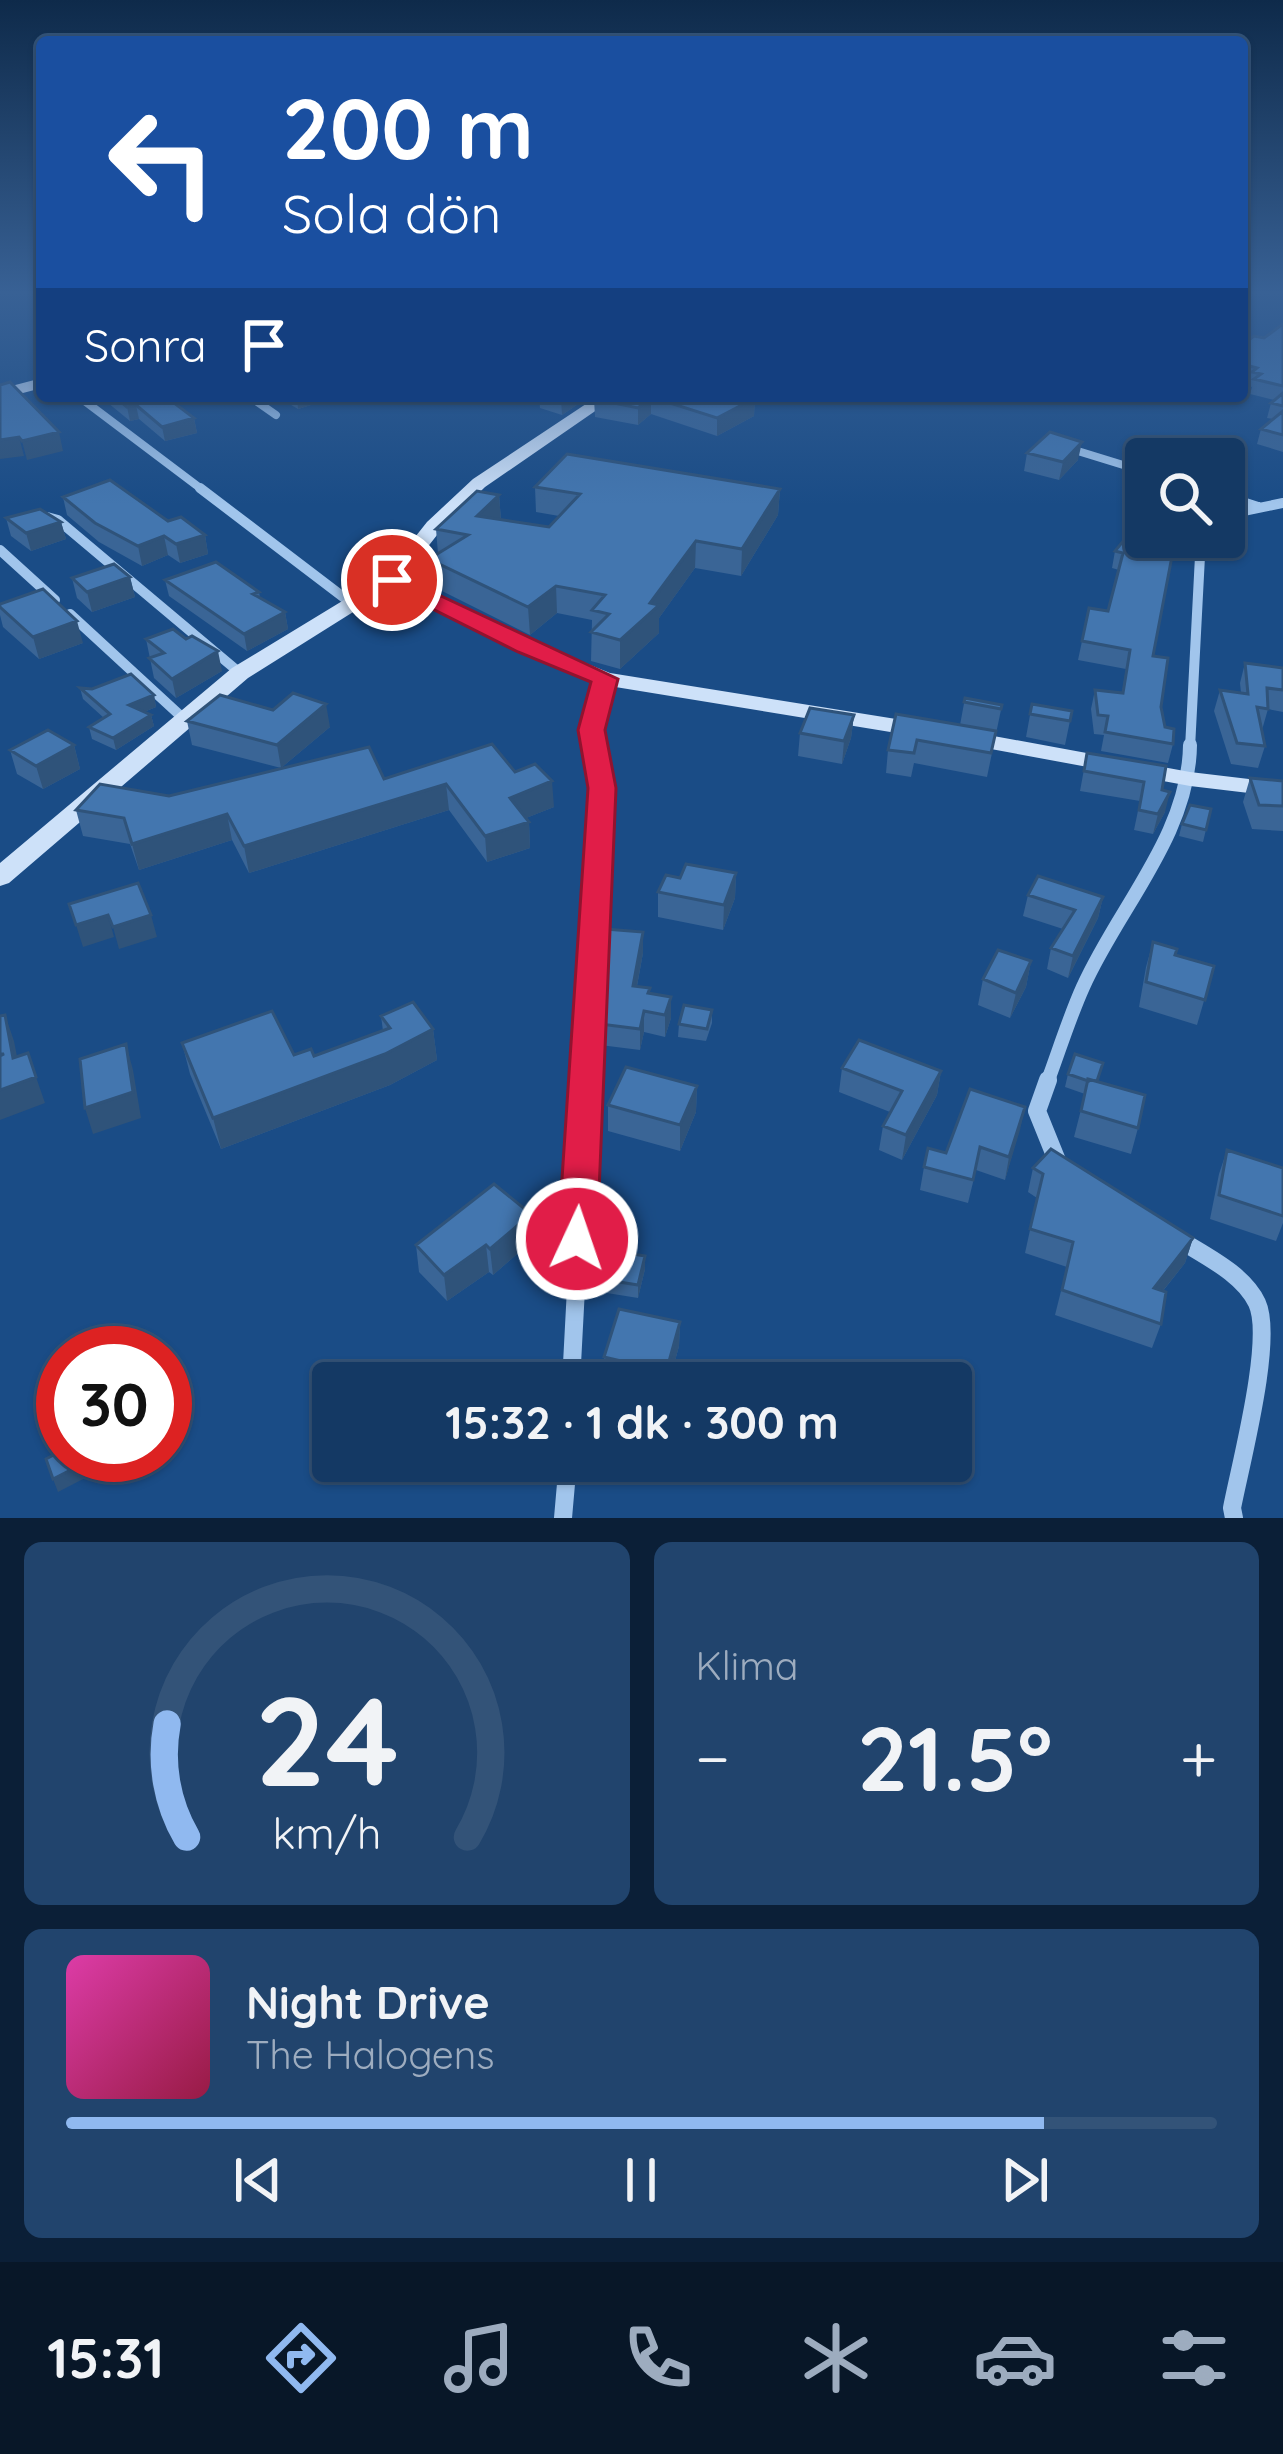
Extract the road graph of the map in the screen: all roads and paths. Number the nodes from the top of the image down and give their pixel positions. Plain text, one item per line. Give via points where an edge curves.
1 (36, 385) edge
2 (0, 394) edge
3 (86, 402) edge
4 (258, 402) edge
5 (600, 402) edge
6 (276, 415) dead end
7 (1068, 448) edge
8 (1125, 466) edge
9 (1245, 503) edge
10 (1283, 503) edge
11 (1259, 507) junction
12 (1245, 510) edge
13 (28, 519) edge
14 (0, 550) edge
15 (1199, 558) edge
16 (392, 580) junction
17 (355, 606) junction
18 (240, 673) junction
19 (605, 679) junction
20 (184, 719) junction
21 (1190, 779) junction
22 (1283, 790) edge
23 (0, 877) edge
24 (1077, 1176) edge
25 (1153, 1223) edge
26 (572, 1362) edge
27 (566, 1482) edge
28 (563, 1518) edge
29 (1234, 1518) edge

1 - 2 street
3 - 17 street
4 - 6 street
5 - 16 street via 479,483
7 - 8 street
9 - 11 street
10 - 11 street
11 - 12 street
13 - 18 street via 58,520
14 - 20 street
15 - 21 street
16 - 17 street
16 - 19 street
17 - 18 street
18 - 20 street
19 - 21 street
19 - 26 street via 591,730 602,788
20 - 23 street
21 - 22 street
21 - 24 street via 1083,986 1037,1111 1059,1164
25 - 29 street via 1228,1270 1258,1304 1260,1362
27 - 28 street

